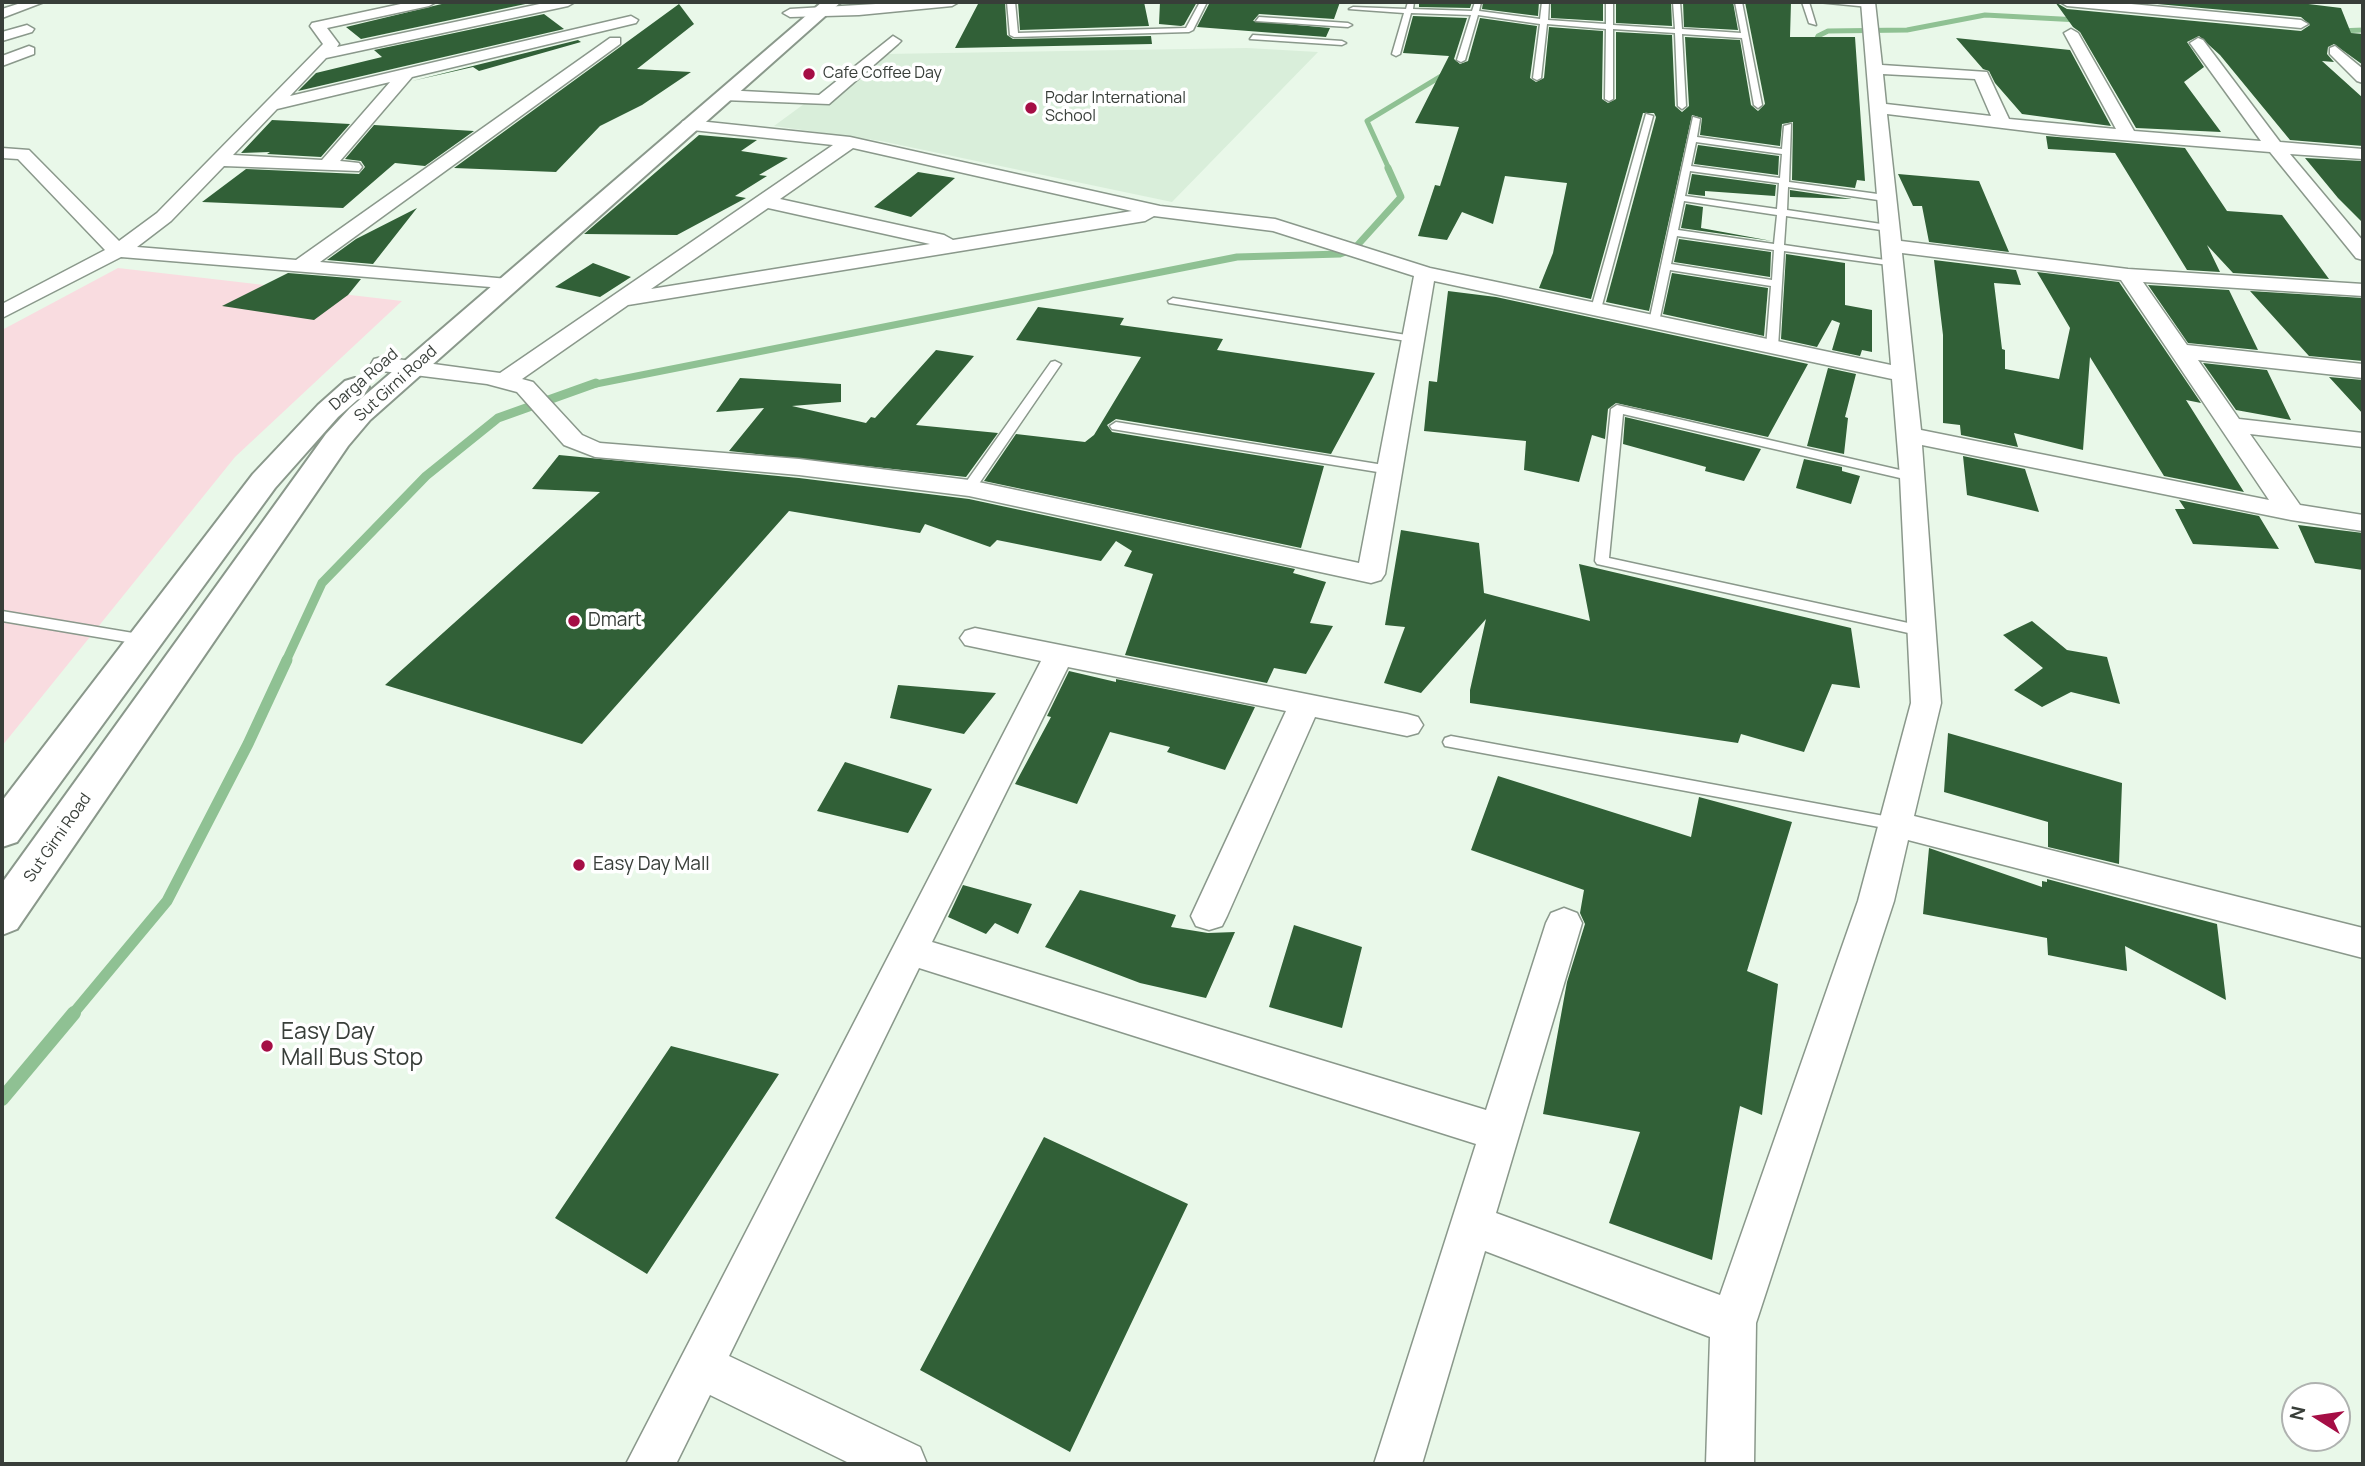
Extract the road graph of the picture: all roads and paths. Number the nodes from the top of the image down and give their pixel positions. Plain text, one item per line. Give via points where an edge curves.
1 (37, 2) edge
2 (429, 2) edge
3 (568, 2) edge
4 (952, 2) edge
5 (1010, 2) edge
6 (1203, 2) edge
7 (1478, 2) edge
8 (1546, 2) edge
9 (1610, 2) edge
10 (1677, 2) edge
11 (1739, 2) edge
12 (1805, 2) edge
13 (1822, 2) edge
14 (2067, 2) edge
15 (1869, 3) edge
16 (1354, 5) edge
17 (2128, 5) edge
18 (1410, 6) edge
19 (811, 7) edge
20 (1476, 13) junction
21 (2, 14) edge
22 (1259, 19) dead end
23 (631, 20) dead end
24 (1544, 22) junction
25 (1813, 23) dead end
26 (2301, 24) dead end
27 (1348, 25) junction
28 (1610, 27) junction
29 (27, 29) dead end
30 (1681, 32) junction
31 (2071, 33) dead end
32 (1747, 36) junction
33 (2, 37) edge
34 (1253, 37) dead end
35 (615, 41) dead end
36 (893, 41) dead end
37 (2198, 43) dead end
38 (1872, 44) junction
39 (29, 51) dead end
40 (2363, 53) edge
41 (1396, 54) dead end
42 (319, 55) junction
43 (1461, 60) dead end
44 (2, 61) edge
45 (406, 74) junction
46 (1537, 78) dead end
47 (2363, 78) edge
48 (723, 95) junction
49 (1609, 99) dead end
50 (1758, 105) dead end
51 (270, 106) junction
52 (1682, 106) dead end
53 (1878, 108) junction
54 (1649, 116) dead end
55 (1696, 119) dead end
56 (2002, 123) junction
57 (689, 125) junction
58 (1788, 126) dead end
59 (2127, 135) junction
60 (1692, 139) junction
61 (850, 142) junction
62 (2275, 147) junction
63 (1786, 152) junction
64 (2, 153) edge
65 (2363, 154) edge
66 (219, 160) junction
67 (326, 166) junction
68 (353, 167) dead end
69 (1686, 168) junction
70 (1784, 183) junction
71 (1680, 198) junction
72 (764, 201) junction
73 (1160, 212) junction
74 (1782, 213) junction
75 (1673, 232) junction
76 (1889, 234) junction
77 (960, 245) junction
78 (1780, 248) junction
79 (118, 251) junction
80 (2363, 254) edge
81 (1666, 266) junction
82 (300, 267) junction
83 (1425, 273) junction
84 (2128, 275) junction
85 (478, 282) junction
86 (508, 285) junction
87 (1777, 285) junction
88 (2363, 290) edge
89 (621, 300) junction
90 (1173, 301) dead end
91 (1596, 309) junction
92 (2, 312) edge
93 (1654, 321) junction
94 (1413, 339) junction
95 (1772, 346) junction
96 (2180, 351) junction
97 (383, 364) junction
98 (1055, 364) dead end
99 (414, 368) junction
100 (2363, 370) edge
101 (1903, 374) junction
102 (514, 384) junction
103 (2231, 425) junction
104 (1116, 426) dead end
105 (1909, 435) junction
106 (2363, 440) edge
107 (1390, 470) junction
108 (1913, 477) junction
109 (969, 488) junction
110 (2291, 512) junction
111 (2363, 523) edge
112 (2, 616) edge
113 (1922, 631) junction
114 (975, 638) dead end
115 (145, 640) junction
116 (1058, 656) junction
117 (1305, 704) junction
118 (1407, 725) dead end
119 (1451, 742) dead end
120 (1895, 824) junction
121 (2, 831) edge
122 (1209, 916) dead end
123 (2, 917) edge
124 (1564, 923) dead end
125 (2363, 943) edge
126 (909, 950) junction
127 (1500, 1133) junction
128 (1472, 1225) junction
129 (1733, 1323) junction
130 (700, 1366) junction
131 (650, 1464) edge
132 (903, 1464) edge
133 (1398, 1464) edge
134 (1730, 1464) edge

1 - 21 street
2 - 42 street via 317,26 331,44
3 - 42 street
4 - 19 street
5 - 6 lane via 1014,35 1189,30
7 - 20 lane
8 - 24 lane
9 - 28 lane
10 - 30 lane
11 - 32 lane
12 - 25 lane
13 - 15 lane
14 - 17 street
15 - 38 street
16 - 18 lane
16 - 27 lane
17 - 26 street
18 - 20 lane
18 - 41 lane
19 - 48 main road, Sut Girni Road
19 - 85 main road, Darga Road
20 - 24 lane
20 - 43 lane
22 - 27 lane
23 - 45 street
24 - 28 lane
24 - 46 lane
27 - 34 lane via 1341,46
28 - 30 lane
28 - 49 lane
29 - 33 street
30 - 32 lane
30 - 52 lane
31 - 59 street
32 - 50 lane
35 - 82 street
36 - 48 street via 823,100
37 - 62 street
38 - 53 street
38 - 56 street via 1981,75
39 - 44 street
40 - 47 street via 2334,51
42 - 51 street
45 - 51 street
45 - 67 street
48 - 57 main road, Sut Girni Road
51 - 66 street
53 - 56 street
53 - 76 street
54 - 91 lane
55 - 60 lane
56 - 59 street
57 - 61 street
57 - 86 main road, Sut Girni Road
58 - 63 lane
59 - 62 street
60 - 63 lane
60 - 69 lane
61 - 72 street
61 - 73 street
62 - 65 street
62 - 80 street
63 - 70 lane
64 - 79 street via 23,155
66 - 67 street
66 - 79 street via 164,217
67 - 68 street
69 - 70 lane
69 - 71 lane
70 - 74 lane
70 - 76 lane
71 - 74 lane
71 - 75 lane
72 - 77 street
72 - 89 street
73 - 77 street
73 - 83 street via 1275,225
74 - 76 lane
74 - 78 lane
75 - 78 lane
75 - 81 lane
76 - 78 lane
76 - 84 street
76 - 101 street
77 - 89 street
78 - 87 lane
79 - 82 street
79 - 92 street
81 - 87 lane
81 - 93 lane
82 - 85 street
83 - 91 street
83 - 94 street
84 - 88 street
84 - 96 street
85 - 86 street
85 - 97 main road, Darga Road
86 - 99 main road, Sut Girni Road
87 - 95 lane
89 - 102 street
90 - 94 lane
91 - 93 street
93 - 95 street
94 - 107 street
95 - 101 street
96 - 100 street
96 - 103 street
97 - 99 street
97 - 115 main road, Darga Road via 328,411 264,481
98 - 109 lane
99 - 102 street
99 - 123 main road, Sut Girni Road via 337,440
101 - 105 street
102 - 109 street via 573,440 595,450 799,467
103 - 106 street
103 - 110 street
104 - 107 lane
105 - 108 street
105 - 110 street
107 - 109 street via 1371,574
108 - 113 street
108 - 113 lane via 1617,409 1602,561
110 - 111 street
112 - 115 lane
113 - 120 street via 1926,703
114 - 116 street
115 - 121 main road, Darga Road
116 - 117 street
116 - 126 street
117 - 118 street
117 - 122 street
119 - 120 lane
120 - 125 street
120 - 129 street via 1875,901
124 - 127 street
126 - 127 street
126 - 130 street
127 - 128 street
128 - 129 street
128 - 133 street
129 - 134 street
130 - 131 street
130 - 132 street

